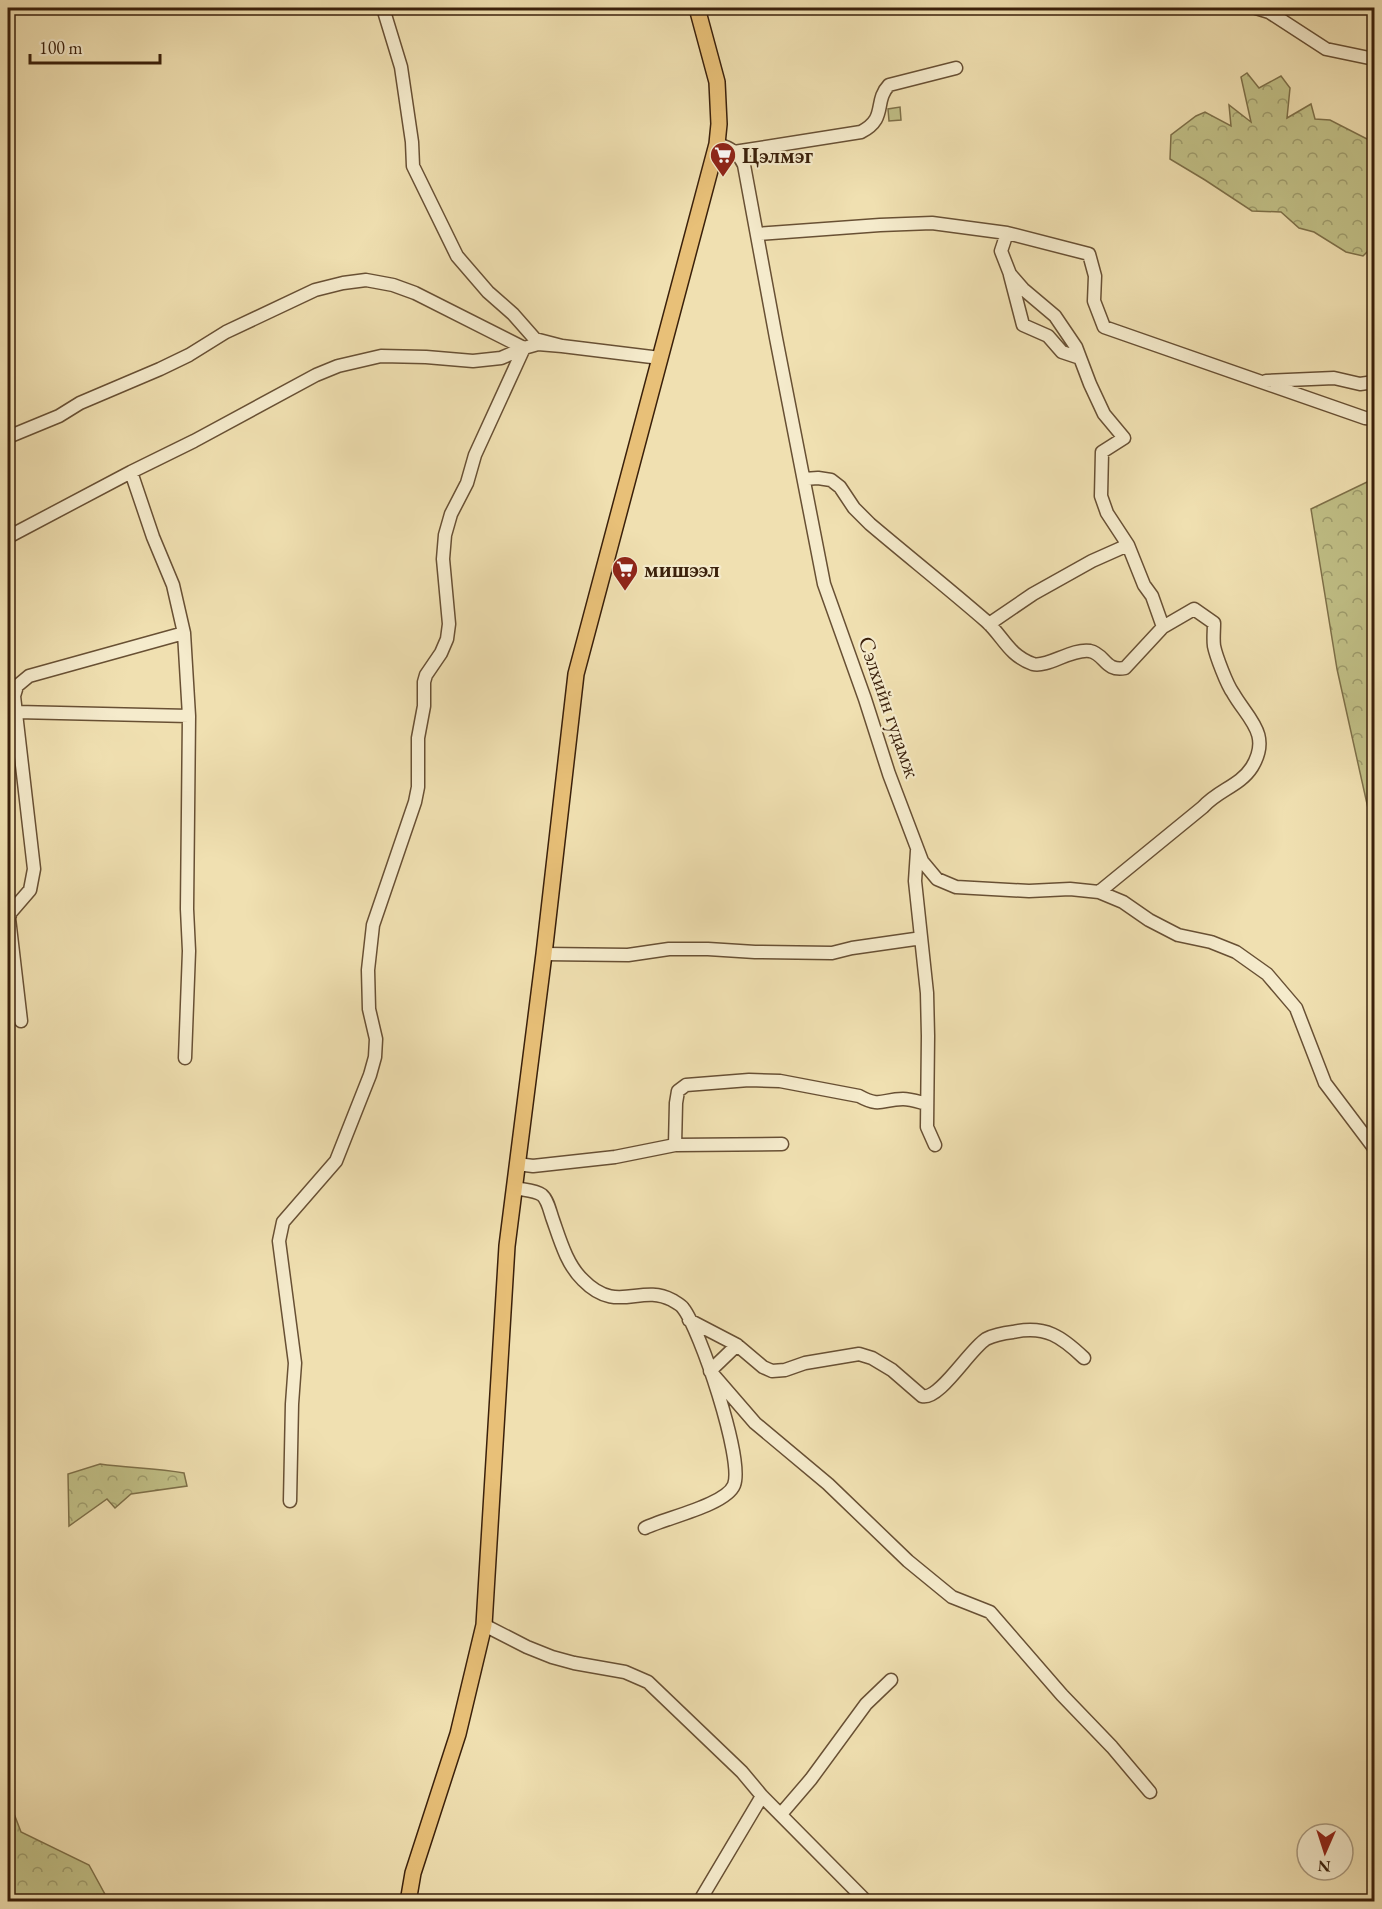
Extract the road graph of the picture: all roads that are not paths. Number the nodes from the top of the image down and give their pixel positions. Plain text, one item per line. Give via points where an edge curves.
1 (383, 8) edge
2 (697, 8) edge
3 (1256, 8) edge
4 (1374, 59) edge
5 (956, 68) dead end
6 (717, 144) junction
7 (734, 152) junction
8 (1008, 233) junction
9 (757, 234) junction
10 (1010, 274) junction
11 (562, 346) junction
12 (524, 348) junction
13 (660, 358) junction
14 (1080, 358) junction
15 (1259, 381) junction
16 (1374, 382) edge
17 (1374, 419) edge
18 (8, 436) edge
19 (130, 472) junction
20 (804, 479) junction
21 (8, 537) edge
22 (1128, 545) junction
23 (989, 624) junction
24 (1163, 627) junction
25 (184, 633) junction
26 (17, 712) junction
27 (189, 716) junction
28 (917, 850) junction
29 (1099, 892) junction
30 (915, 939) dead end
31 (544, 954) junction
32 (21, 1021) dead end
33 (184, 1058) dead end
34 (927, 1104) junction
35 (782, 1144) dead end
36 (935, 1144) dead end
37 (675, 1145) junction
38 (1374, 1148) edge
39 (517, 1164) junction
40 (515, 1188) junction
41 (689, 1320) junction
42 (736, 1345) junction
43 (1084, 1358) dead end
44 (710, 1371) junction
45 (291, 1501) dead end
46 (645, 1528) dead end
47 (484, 1625) junction
48 (891, 1680) dead end
49 (1150, 1792) dead end
50 (762, 1796) junction
51 (781, 1814) junction
52 (408, 1902) edge
53 (699, 1902) edge
54 (867, 1902) edge

1 - 11 street via 401,67 413,166 457,256 535,339
2 - 6 main road via 717,82
3 - 4 street via 1326,48
5 - 7 street via 889,85 873,126 861,132
6 - 7 street
6 - 13 main road
7 - 9 street, Сэлхийн гудамж via 744,165
8 - 9 street via 932,223
8 - 10 street via 1001,251
8 - 15 street via 1089,254 1095,276 1094,301 1104,327
9 - 20 street, Сэлхийн гудамж
10 - 14 street via 1055,316
10 - 14 street via 1023,325 1048,336 1062,352
11 - 12 street via 538,344
11 - 13 street
12 - 18 street via 415,293 376,281 343,283 315,290 160,369
12 - 19 street via 501,358 474,361 381,356 338,366
12 - 45 street via 475,455 445,535 447,639 424,682 418,788 373,925 368,970 375,1057 336,1161 280,1230 295,1363
13 - 31 main road via 576,674
14 - 22 street via 1104,414 1124,438 1102,452 1101,496
15 - 16 street via 1334,378 1360,384
15 - 17 street
19 - 21 street
19 - 25 street via 173,585
20 - 23 street via 831,480 870,524
20 - 28 street, Сэлхийн гудамж via 824,584
22 - 23 street via 1033,594
22 - 24 street
23 - 24 street via 1008,649 1034,664 1088,651 1118,670 1125,668
24 - 29 street via 1194,609 1214,624 1214,647 1232,693 1252,720 1259,740 1258,755 1241,781 1218,793
25 - 26 street via 29,676 17,686
25 - 27 street
26 - 27 street
26 - 32 street via 34,869 30,890 9,918
27 - 33 street via 189,989
28 - 29 street, Сэлхийн гудамж via 937,879 956,886
28 - 34 street via 915,881 927,993
29 - 38 street, Сэлхийн гудамж via 1178,935 1236,952 1267,974 1296,1008 1324,1083
30 - 31 street via 832,953 679,949 628,955
31 - 39 main road
34 - 36 street via 927,1127
34 - 37 street via 899,1099 870,1102 859,1096 780,1081 686,1085 678,1091
35 - 37 street
37 - 39 street via 615,1157 533,1166
39 - 40 main road
40 - 41 street via 537,1192 546,1200 565,1253 581,1279 595,1291 615,1298 643,1295 672,1299
40 - 47 main road via 507,1246
41 - 42 street
41 - 44 street
42 - 43 street via 772,1371 859,1354 892,1370 926,1397 944,1386 972,1351 998,1335 1022,1330 1046,1332 1064,1339
42 - 44 street
44 - 46 street via 732,1444 734,1485 712,1504
44 - 49 street via 755,1423 828,1484 908,1561 952,1597 990,1612
47 - 50 street via 552,1657 624,1672 648,1682
47 - 52 main road via 458,1734 413,1873
48 - 51 street via 866,1704
50 - 51 street
50 - 53 street
51 - 54 street

